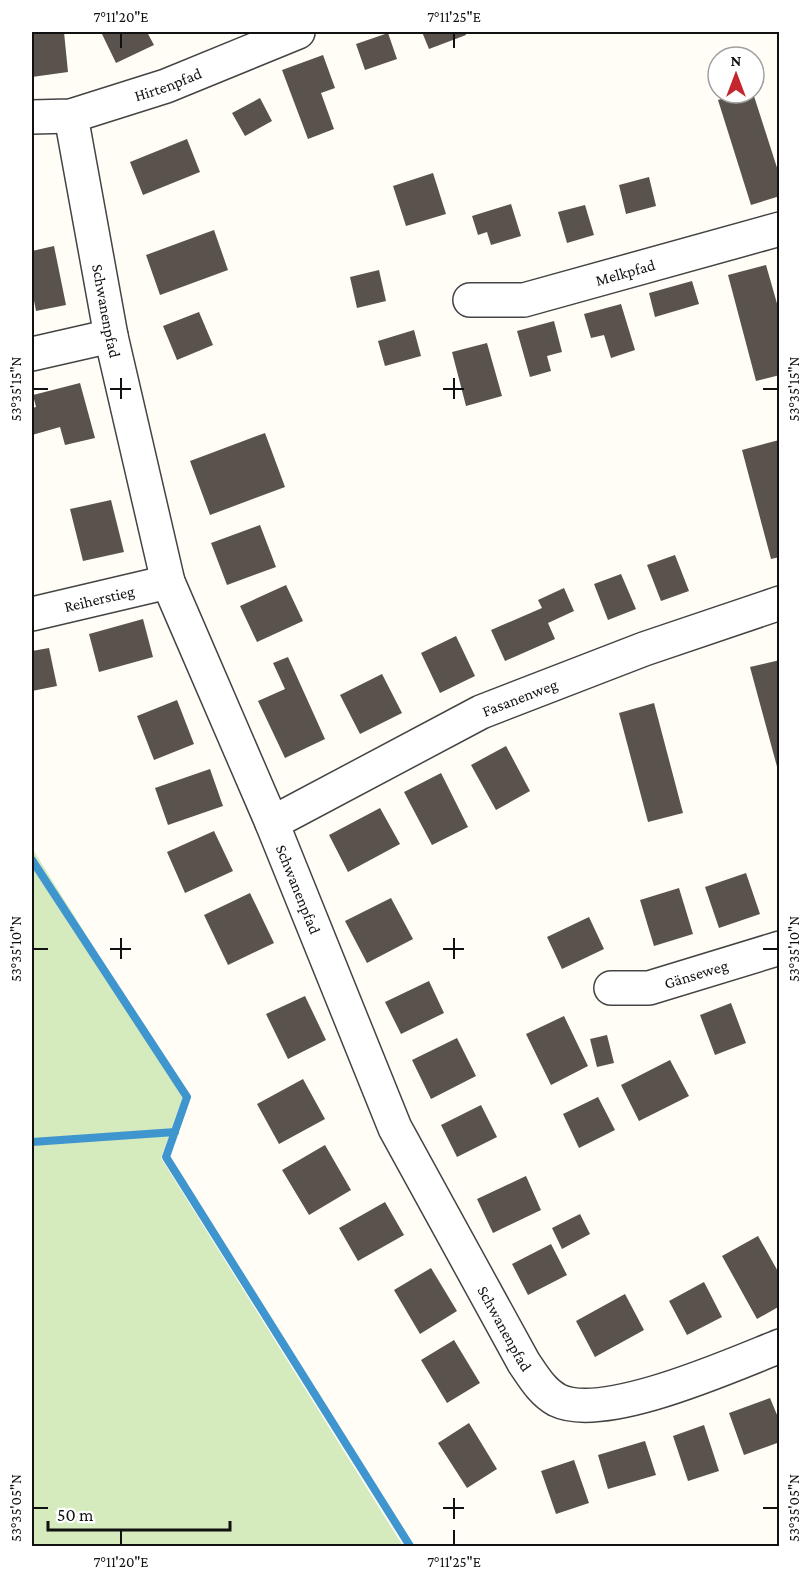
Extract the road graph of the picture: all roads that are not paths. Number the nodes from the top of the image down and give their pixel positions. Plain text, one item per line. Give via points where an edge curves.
1 (298, 32) edge
2 (71, 116) junction
3 (32, 117) edge
4 (780, 229) edge
5 (470, 300) dead end
6 (111, 336) junction
7 (32, 354) edge
8 (168, 582) junction
9 (780, 603) edge
10 (32, 614) edge
11 (272, 823) junction
12 (780, 948) edge
13 (611, 988) dead end
14 (780, 1346) edge

1 - 2 street, Hirtenpfad via 166,86
2 - 3 street, Hirtenpfad
2 - 6 street, Schwanenpfad
4 - 5 street, Melkpfad via 524,300
6 - 7 street
6 - 8 street, Schwanenpfad
8 - 10 street, Reiherstieg
8 - 11 street, Schwanenpfad
9 - 11 street, Fasanenweg via 644,649 481,712
11 - 14 street, Schwanenpfad via 395,1128 540,1386 555,1399 573,1406 594,1406 635,1398
12 - 13 street, Gänseweg via 649,988

